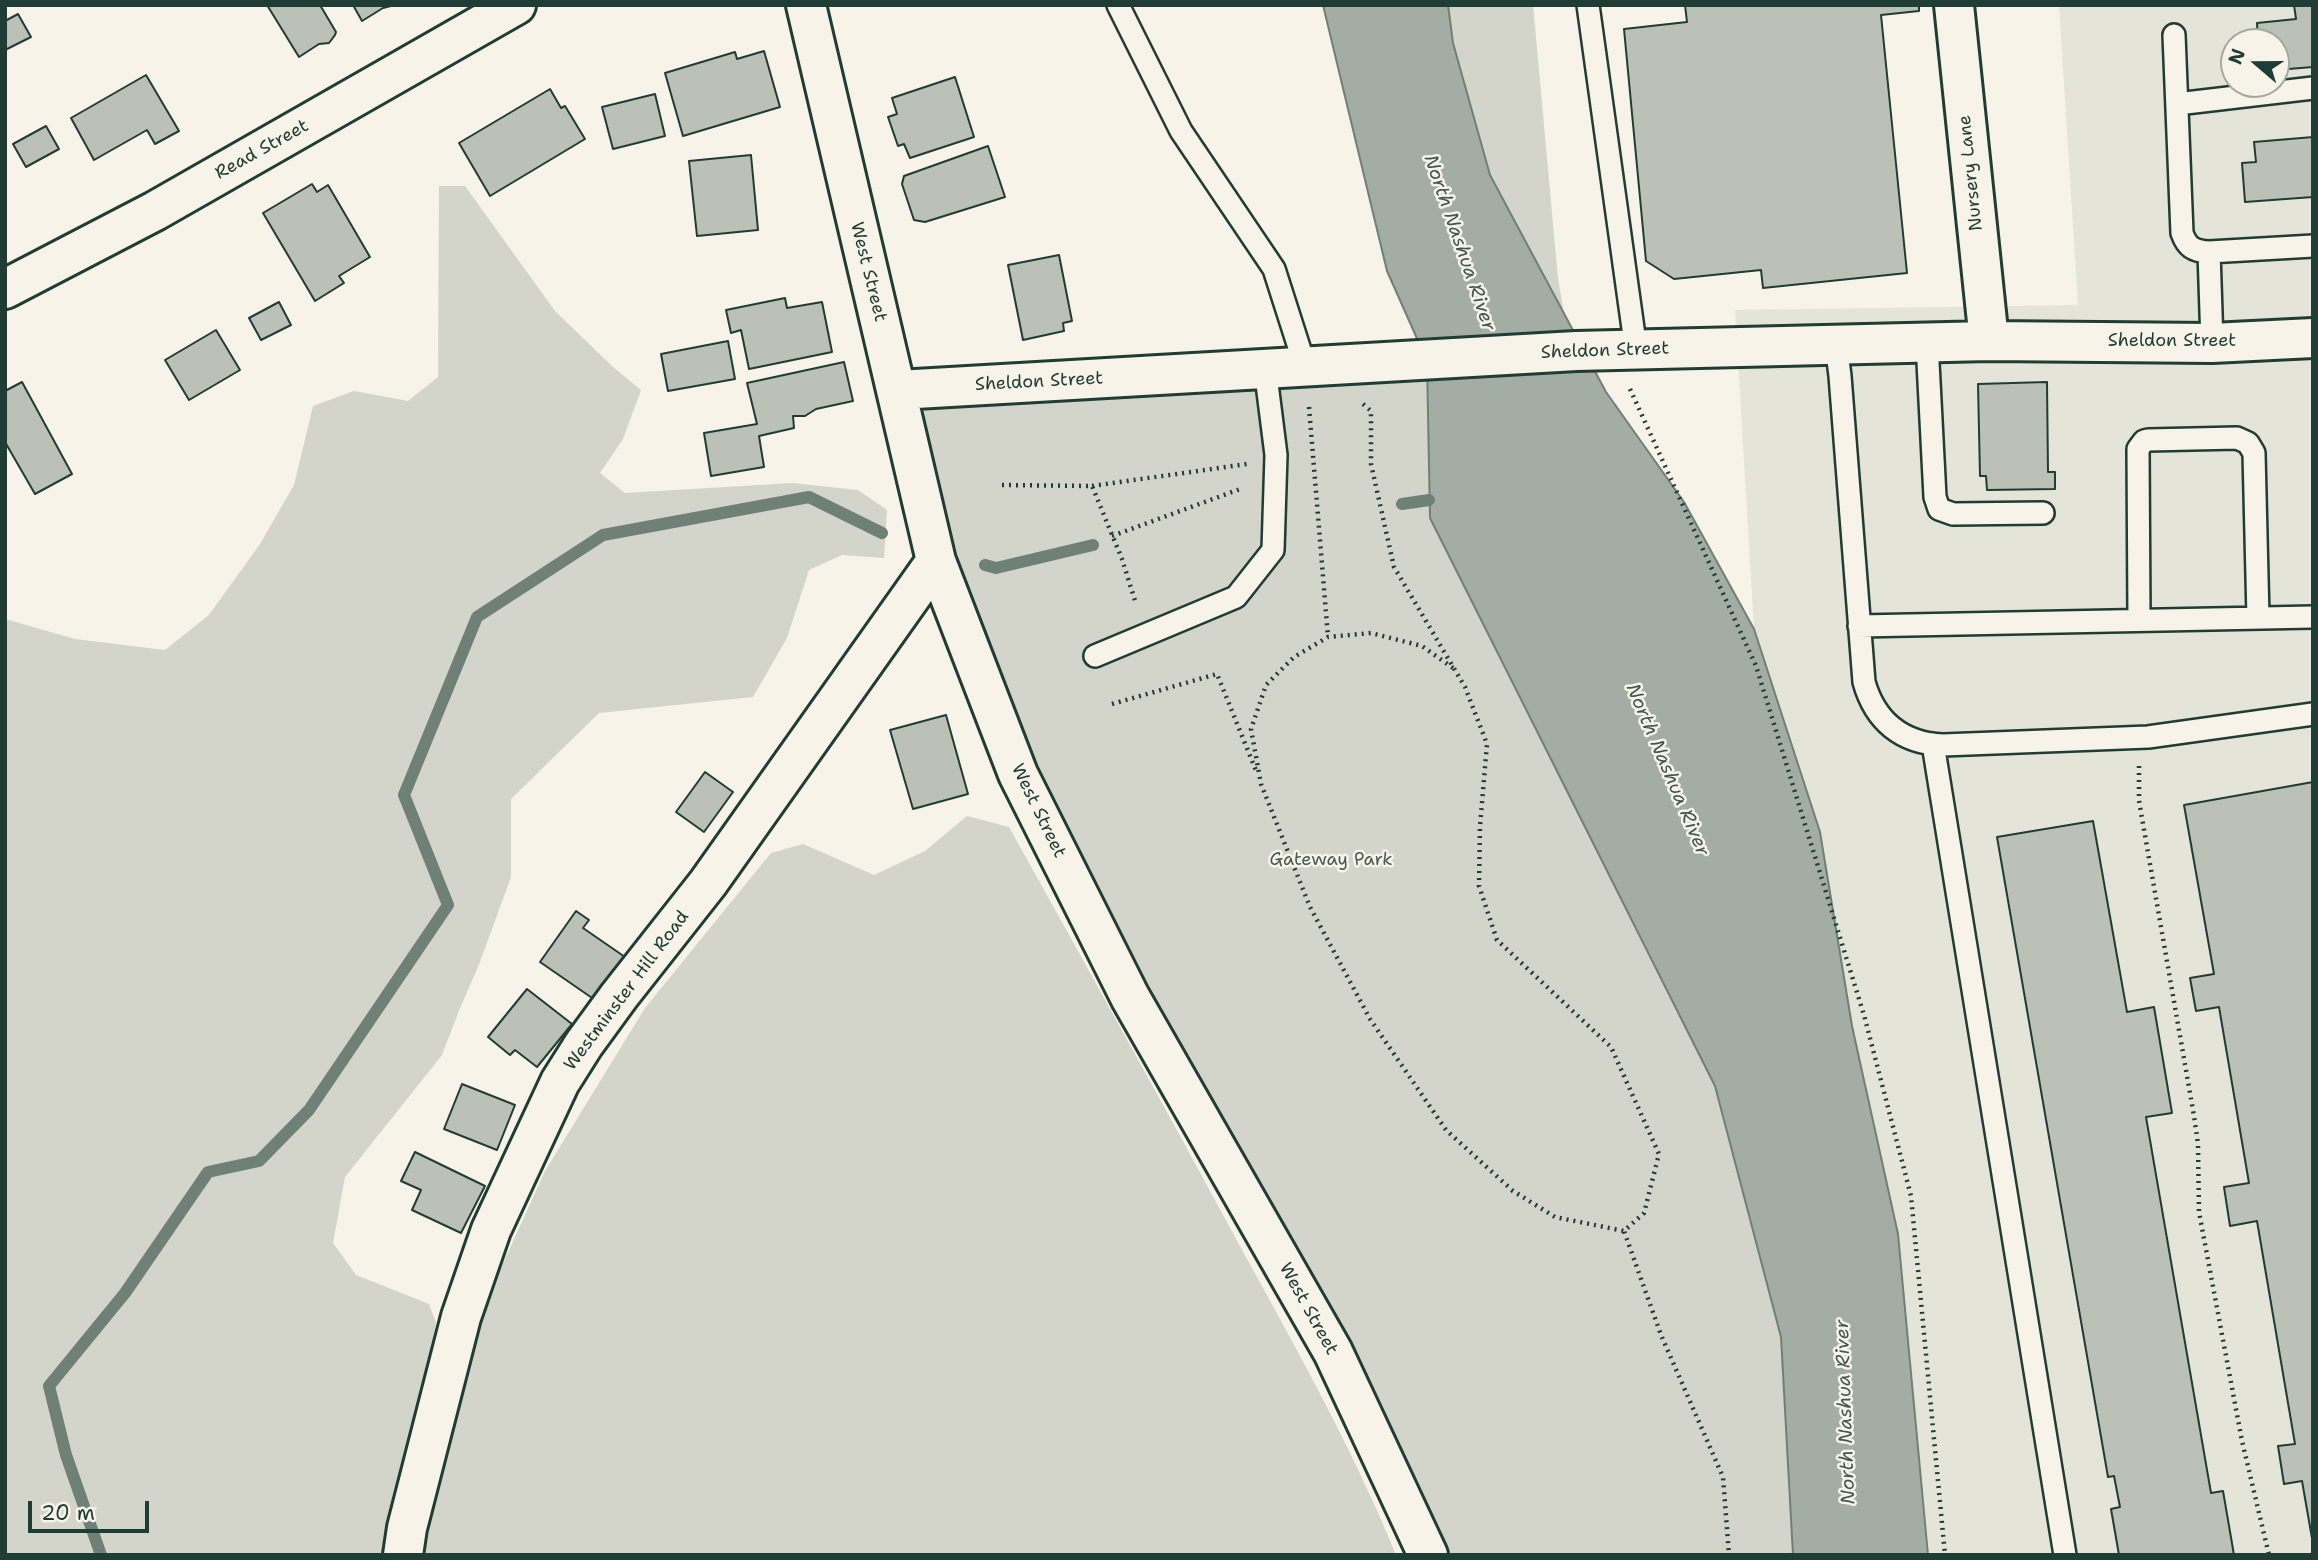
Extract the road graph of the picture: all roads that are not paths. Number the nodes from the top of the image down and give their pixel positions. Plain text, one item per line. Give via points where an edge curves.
1 (516, 5) edge
2 (806, 5) edge
3 (1118, 5) edge
4 (1588, 5) edge
5 (1954, 5) edge
6 (2174, 35) dead end
7 (2313, 88) edge
8 (2177, 104) junction
9 (2313, 246) edge
10 (2209, 252) junction
11 (5, 289) edge
12 (2313, 338) edge
13 (1989, 341) junction
14 (1927, 343) junction
15 (2212, 343) junction
16 (1836, 344) junction
17 (1625, 350) junction
18 (1305, 366) junction
19 (1265, 369) junction
20 (898, 390) junction
21 (2043, 513) dead end
22 (936, 561) junction
23 (2313, 617) edge
24 (2258, 618) junction
25 (2139, 620) junction
26 (1859, 625) junction
27 (1095, 656) dead end
28 (2313, 713) edge
29 (1933, 744) junction
30 (403, 1555) edge
31 (1428, 1555) edge
32 (2065, 1555) edge

1 - 11 street, Read Street via 155,211
2 - 20 street, West Street
3 - 18 lane via 1181,131 1274,269
4 - 17 lane
5 - 13 street, Nursery Lane
6 - 8 lane
7 - 8 lane
8 - 10 lane via 2182,233 2189,247
9 - 10 lane
10 - 15 lane
12 - 15 street, Sheldon Street
13 - 14 street, Sheldon Street
13 - 15 street, Sheldon Street
14 - 16 street, Sheldon Street
14 - 21 lane via 1939,509 1953,514
16 - 17 street, Sheldon Street
16 - 26 lane
17 - 18 street, Sheldon Street
18 - 19 street, Sheldon Street
19 - 20 street, Sheldon Street
19 - 27 lane via 1276,455 1273,550 1236,597
20 - 22 street, West Street
22 - 30 street, Westminster Hill Road via 708,883 612,1005 560,1082 491,1230 461,1317
22 - 31 street, West Street via 1018,774 1130,997 1333,1352
23 - 24 lane
24 - 25 lane
24 - 25 lane via 2254,453 2248,443 2237,438 2148,440 2140,445 2136,457
25 - 26 lane
26 - 29 lane via 1870,702 1904,736
28 - 29 lane via 2148,737
29 - 32 lane

